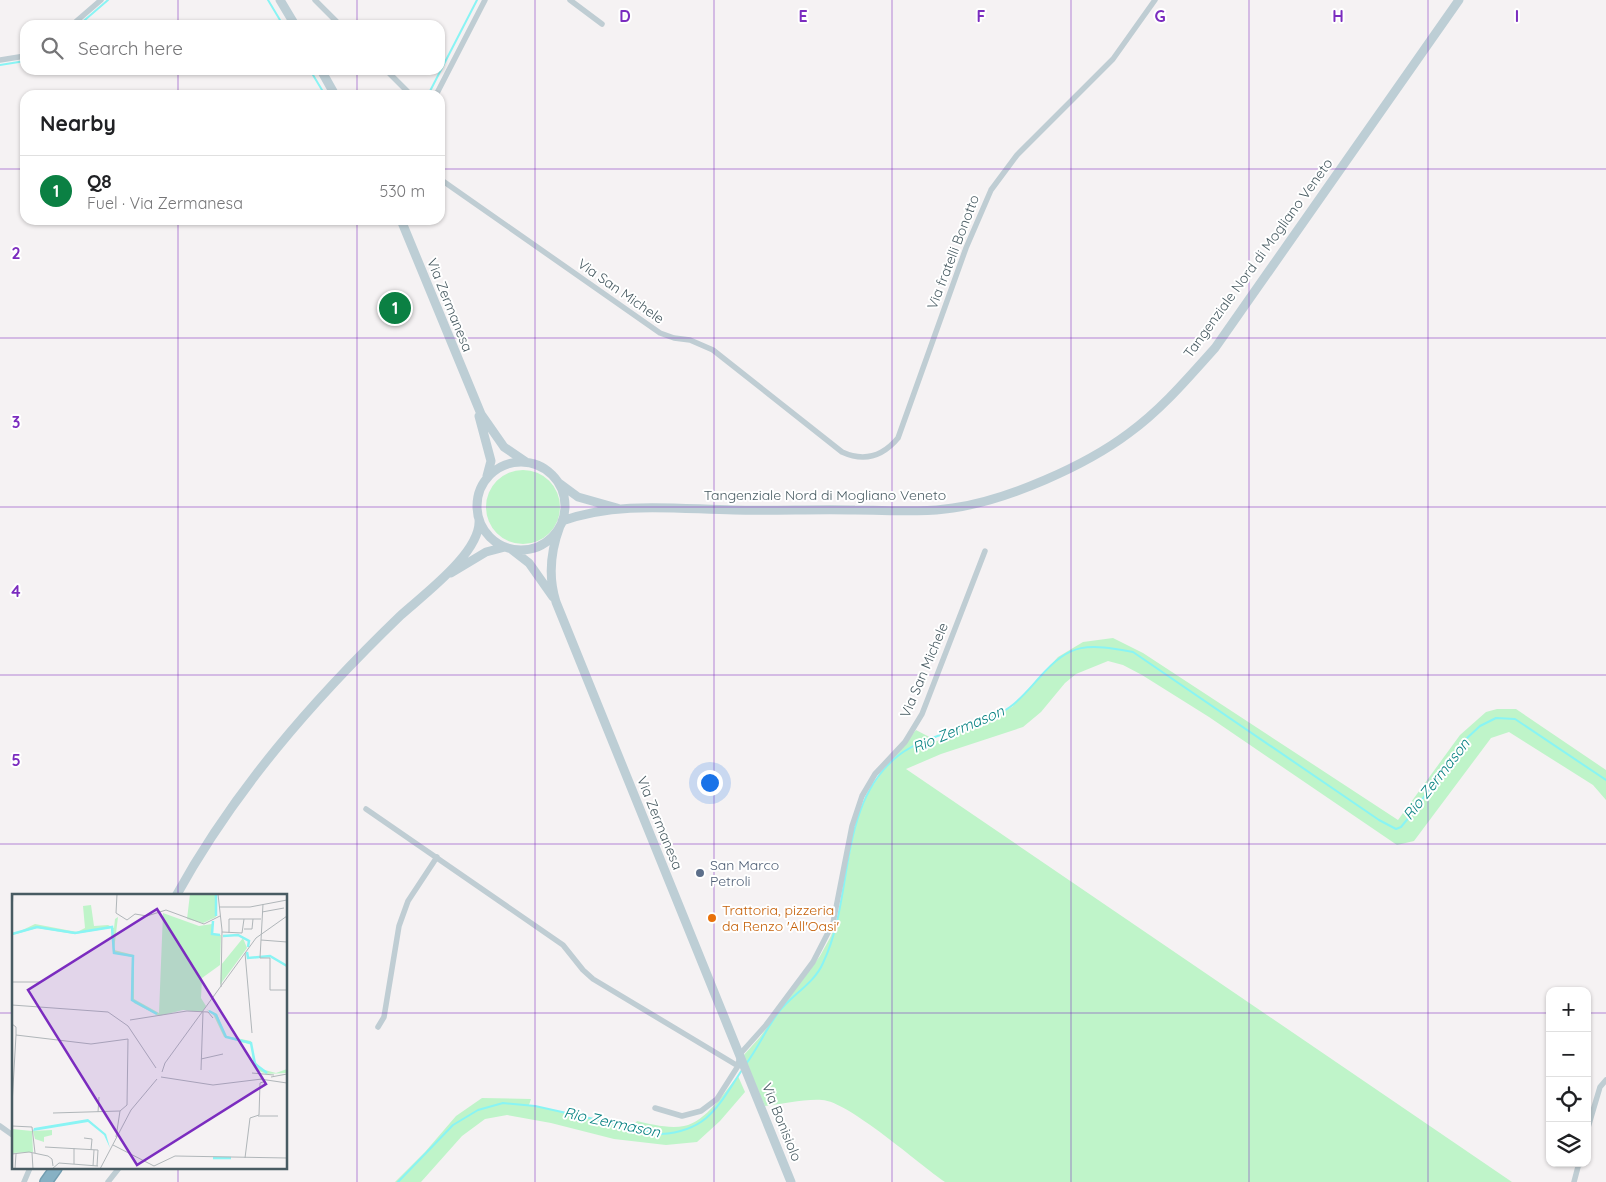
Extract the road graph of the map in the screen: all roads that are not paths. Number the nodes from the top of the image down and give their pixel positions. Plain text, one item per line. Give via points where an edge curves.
1 (101, 0) edge
2 (280, 0) edge
3 (315, 0) edge
4 (485, 0) edge
5 (570, 0) edge
6 (1155, 0) edge
7 (1459, 0) edge
8 (78, 20) edge
9 (292, 20) edge
10 (335, 20) edge
11 (602, 24) dead end
12 (20, 57) edge
13 (0, 60) edge
14 (324, 75) edge
15 (391, 75) edge
16 (332, 90) edge
17 (406, 90) edge
18 (439, 90) edge
19 (445, 183) edge
20 (403, 225) edge
21 (475, 401) junction
22 (866, 457) joint
23 (526, 462) junction
24 (558, 482) junction
25 (483, 483) junction
26 (618, 508) junction
27 (479, 519) junction
28 (561, 523) junction
29 (508, 548) junction
30 (985, 551) dead end
31 (439, 581) junction
32 (556, 602) junction
33 (366, 809) dead end
34 (437, 857) junction
35 (177, 894) edge
36 (378, 1027) dead end
37 (740, 1054) junction
38 (738, 1066) junction
39 (748, 1072) joint
40 (1606, 1080) edge
41 (654, 1108) dead end
42 (1590, 1122) edge
43 (0, 1126) edge
44 (12, 1135) edge
45 (1578, 1167) edge
46 (29, 1170) edge
47 (55, 1170) edge
48 (55, 1170) edge
49 (117, 1170) edge
50 (24, 1182) edge
51 (46, 1182) edge
52 (51, 1182) edge
53 (108, 1182) edge
54 (791, 1182) edge
55 (1574, 1182) edge

1 - 8 street
2 - 9 main road
3 - 10 street
4 - 18 street
5 - 11 street
6 - 22 street, Via fratelli Bonotto via 1113,59 1017,155 990,190 898,438 884,451
7 - 26 main road, Tangenziale Nord di Mogliano Veneto via 1215,348 1174,393 1130,432 1098,453 1008,494 953,508 900,511
12 - 13 street
14 - 16 main road
15 - 17 street
19 - 22 street, Via San Michele via 660,334 704,345 842,452
20 - 21 main road, Via Zermanesa
21 - 23 main road, Via Zermanesa via 499,442
21 - 25 main road, Via Zermanesa via 491,461
23 - 24 main road, Via Zermanesa via 539,465
23 - 25 main road via 502,466
24 - 26 main road, Tangenziale Nord di Mogliano Veneto via 578,497
24 - 28 main road, Via Zermanesa via 565,501
25 - 27 main road, Via Zermanesa via 477,506
26 - 28 main road, Tangenziale Nord di Mogliano Veneto
27 - 29 main road, Via Zermanesa via 489,536
27 - 31 main road via 475,540
28 - 29 main road via 539,546
28 - 32 main road, Via Zermanesa via 552,560
29 - 31 main road via 486,552
29 - 32 main road, Via Zermanesa via 529,563
30 - 37 street, Via San Michele via 922,714 905,742 875,774 862,796 827,937 796,985
31 - 35 main road via 335,679 288,732 216,829
32 - 37 main road, Via Zermanesa
33 - 34 street
34 - 36 street via 408,901 399,926 384,1017
34 - 38 street via 563,944 593,978
37 - 38 street
37 - 39 main road, Via Zermanesa
38 - 41 street via 717,1099 701,1111 682,1116
39 - 54 main road, Via Bonisiolo
40 - 42 street via 1598,1092
43 - 44 street
45 - 55 street
46 - 50 street
47 - 51 highway
48 - 52 main road
49 - 53 street

